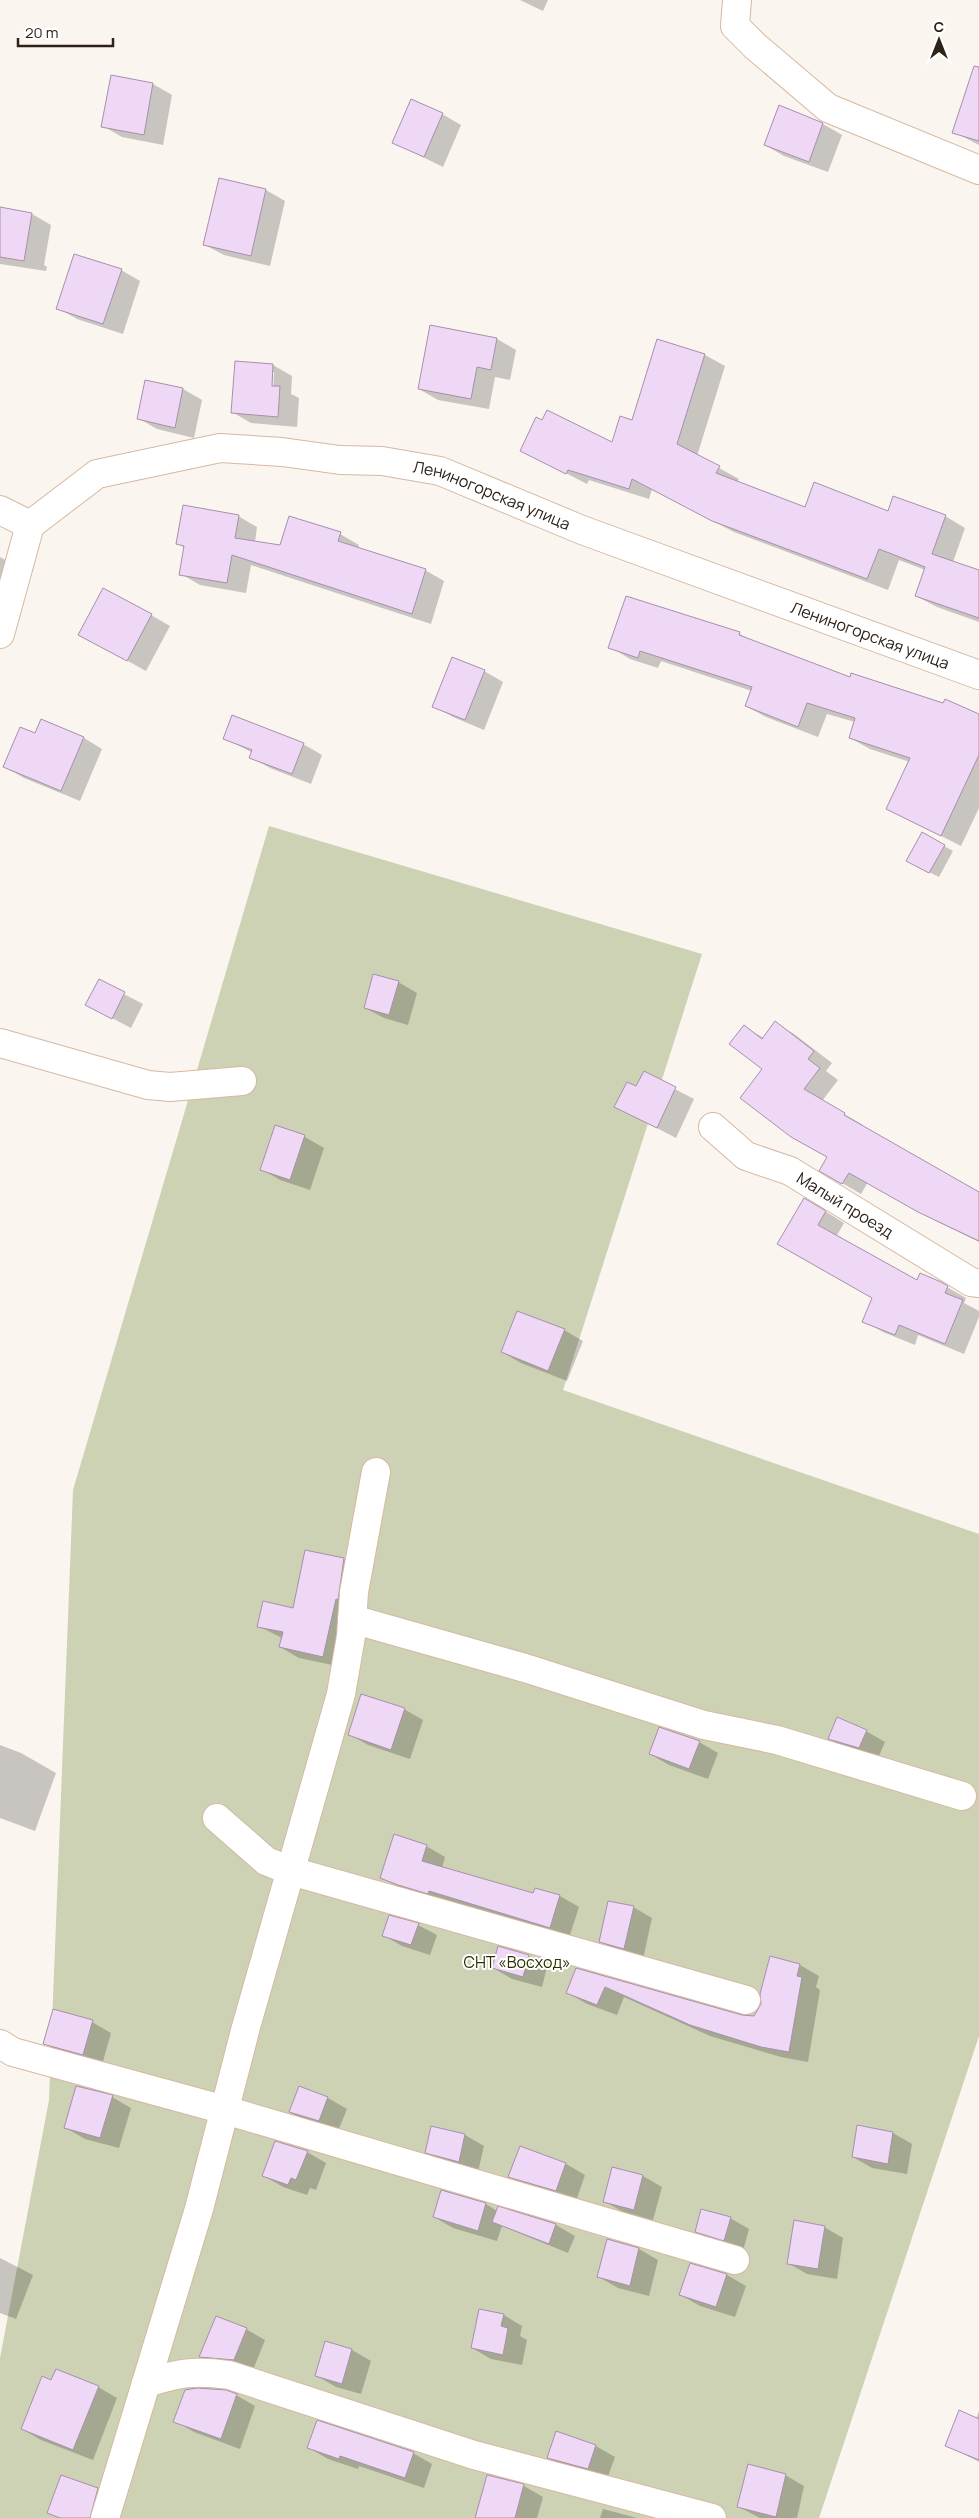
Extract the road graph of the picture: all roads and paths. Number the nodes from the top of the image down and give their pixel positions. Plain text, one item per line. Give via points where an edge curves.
1 (736, 0) edge
2 (979, 170) edge
3 (0, 510) edge
4 (30, 524) junction
5 (0, 634) edge
6 (979, 675) edge
7 (0, 1043) edge
8 (242, 1081) dead end
9 (713, 1126) dead end
10 (979, 1283) edge
11 (376, 1472) dead end
12 (352, 1619) junction
13 (962, 1796) dead end
14 (217, 1818) dead end
15 (291, 1870) junction
16 (746, 2000) dead end
17 (0, 2044) edge
18 (224, 2110) junction
19 (735, 2260) dead end
20 (146, 2382) junction
21 (105, 2518) edge
22 (712, 2518) edge

1 - 2 street via 735,26 828,108
3 - 4 street
4 - 5 street
4 - 6 street, Лениногорская улица via 97,474 220,448 382,461 440,471 582,530
7 - 8 street via 148,1086
9 - 10 street, Малый проезд via 746,1156 790,1171 971,1282
11 - 12 street
12 - 13 street via 525,1668 704,1725 777,1740
12 - 15 street via 341,1694
14 - 15 street via 266,1861
15 - 16 street
15 - 18 street
17 - 18 street via 13,2052
18 - 19 street
18 - 20 street via 199,2209
20 - 21 street
20 - 22 street via 183,2372 229,2375 474,2455

